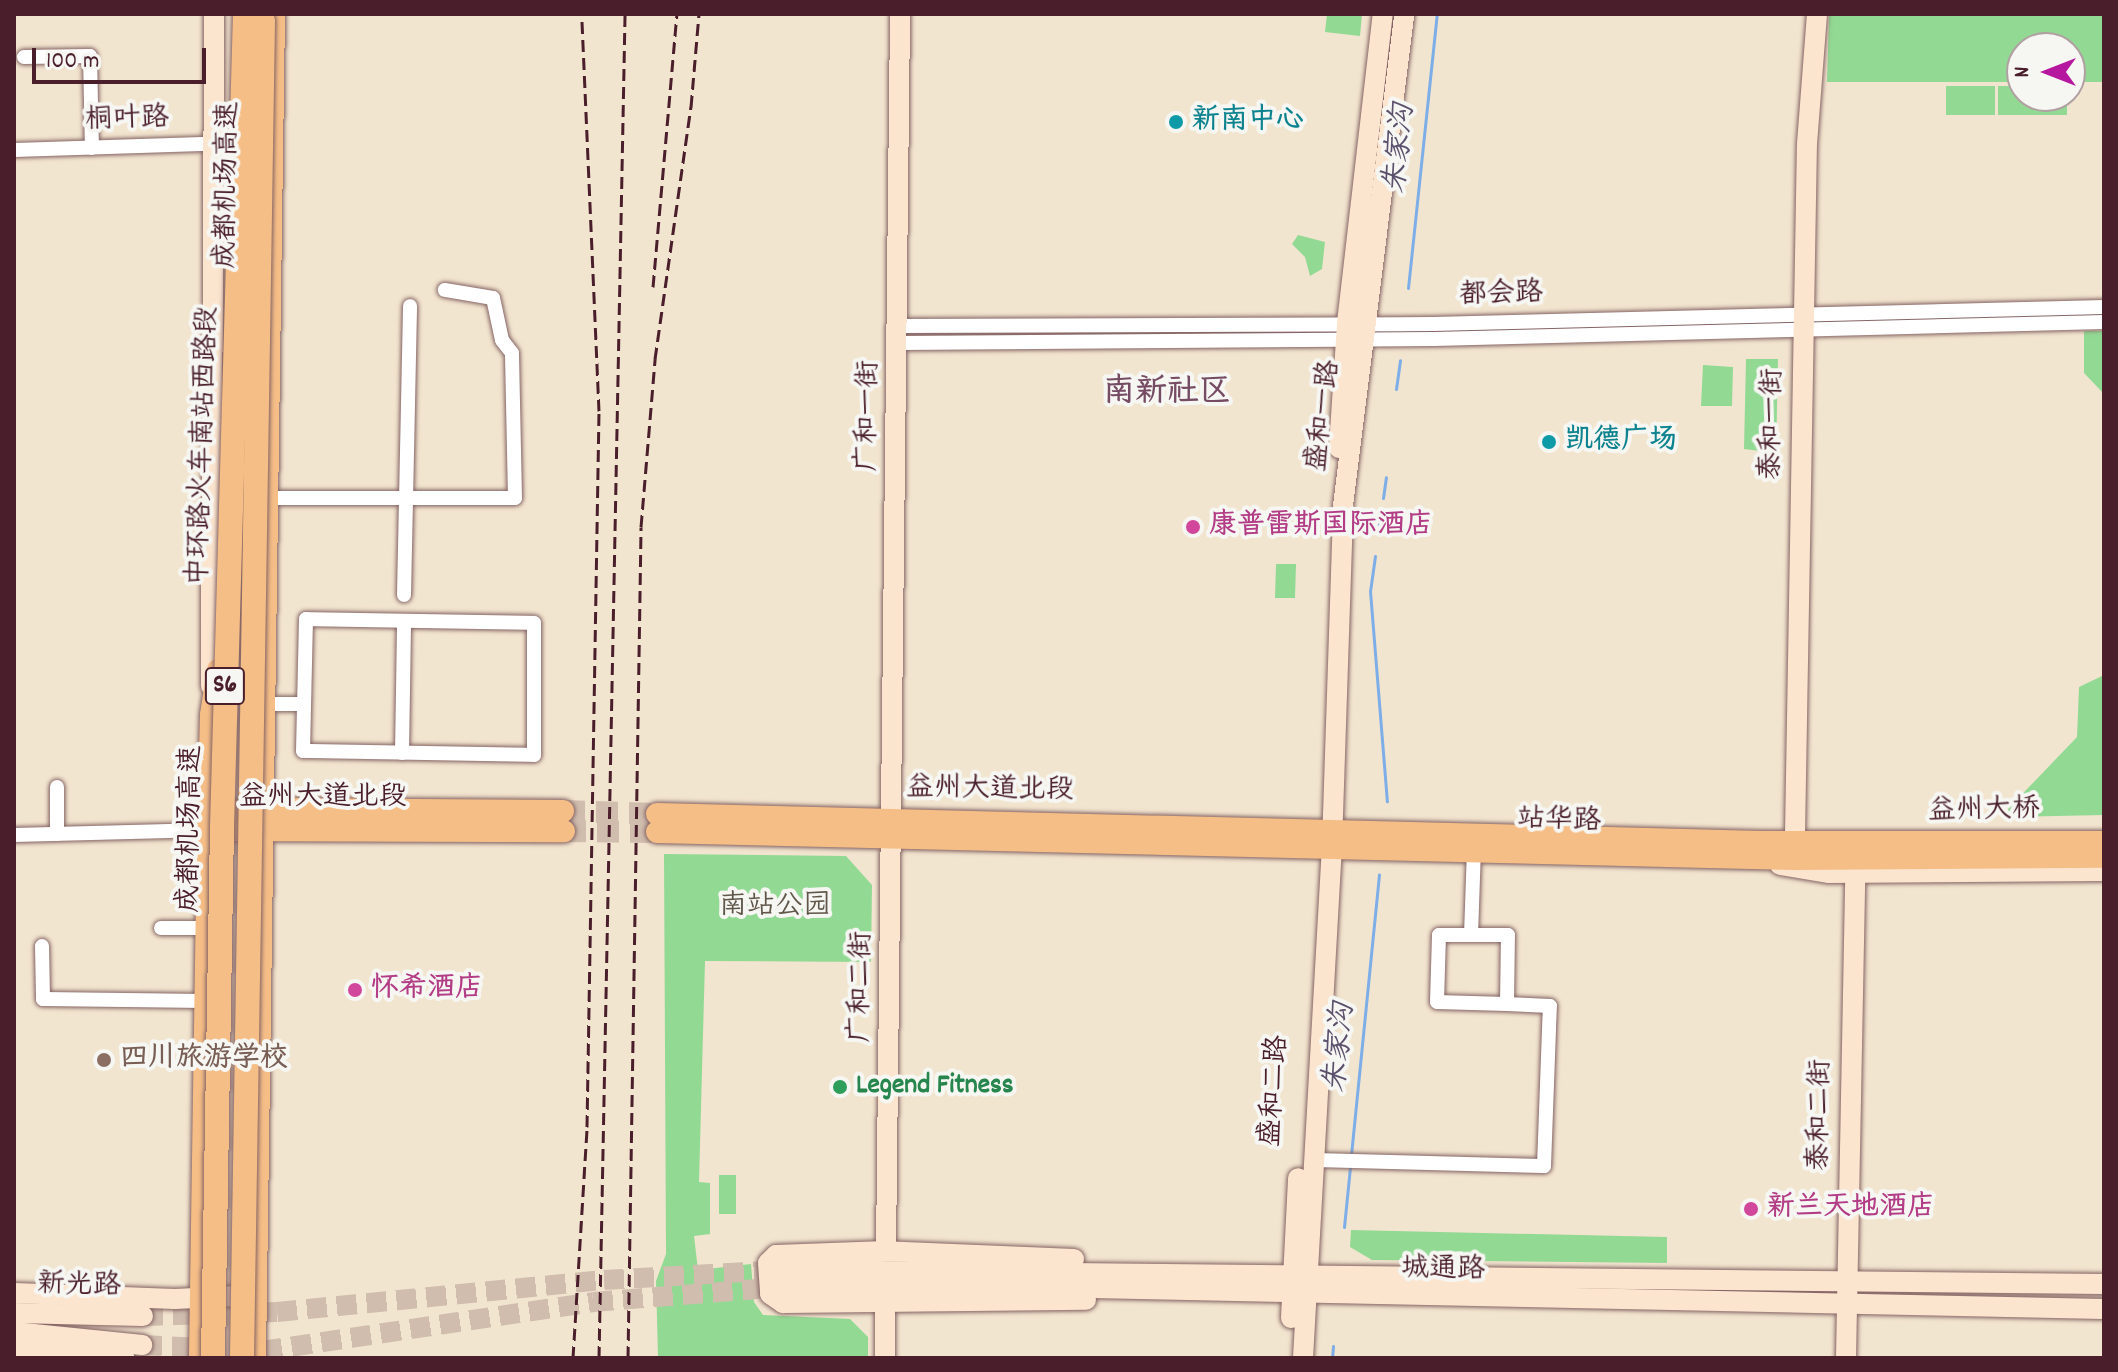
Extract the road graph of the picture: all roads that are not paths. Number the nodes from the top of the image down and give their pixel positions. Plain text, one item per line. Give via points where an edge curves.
1 (214, 14) edge
2 (229, 14) edge
3 (900, 14) edge
4 (1383, 14) edge
5 (1404, 14) edge
6 (1817, 14) edge
7 (257, 16) edge
8 (24, 57) dead end
9 (242, 143) junction
10 (213, 144) junction
11 (92, 148) junction
12 (14, 150) edge
13 (445, 290) dead end
14 (410, 306) dead end
15 (2104, 307) edge
16 (1804, 319) junction
17 (2104, 322) edge
18 (1354, 331) junction
19 (899, 334) junction
20 (232, 414) junction
21 (268, 498) junction
22 (405, 498) junction
23 (404, 595) dead end
24 (404, 621) junction
25 (266, 704) junction
26 (304, 704) junction
27 (211, 715) junction
28 (402, 753) junction
29 (57, 787) dead end
30 (264, 818) junction
31 (564, 821) tunnel mouth
32 (657, 823) tunnel mouth
33 (893, 827) junction
34 (208, 830) junction
35 (2104, 832) edge
36 (57, 834) junction
37 (14, 835) edge
38 (1795, 835) junction
39 (1327, 836) junction
40 (2104, 842) edge
41 (1474, 849) junction
42 (1761, 850) junction
43 (2104, 857) edge
44 (1861, 858) junction
45 (2104, 871) edge
46 (161, 928) dead end
47 (206, 928) junction
48 (1471, 935) junction
49 (42, 946) dead end
50 (206, 1001) junction
51 (1507, 1004) junction
52 (1313, 1160) junction
53 (886, 1251) junction
54 (1299, 1272) junction
55 (782, 1279) tunnel mouth
56 (1169, 1281) junction
57 (1847, 1281) junction
58 (2104, 1284) edge
59 (14, 1293) edge
60 (1299, 1294) junction
61 (256, 1295) junction
62 (201, 1296) junction
63 (885, 1302) junction
64 (1847, 1305) junction
65 (145, 1307) junction
66 (2104, 1309) edge
67 (14, 1313) edge
68 (14, 1332) edge
69 (14, 1347) edge
70 (143, 1352) edge
71 (124, 1358) tunnel mouth
72 (200, 1358) edge
73 (213, 1358) edge
74 (242, 1358) edge
75 (255, 1358) edge
76 (885, 1358) edge
77 (1290, 1358) edge
78 (1303, 1358) edge
79 (1846, 1358) edge

1 - 10 street
2 - 20 highway, bridge
3 - 19 street, 广和一街
4 - 18 street, 盛和一路
5 - 18 street, 盛和一路
6 - 16 street, 泰和一街 via 1807,144
7 - 9 main road, 中环路火车南站西路段
7 - 20 highway, 成都机场高速 / S6, bridge
7 - 21 main road
7 - 74 highway, 成都机场高速 / S6, bridge
8 - 11 street via 90,56
9 - 10 street, 桐叶路
9 - 27 main road, 中环路火车南站西路段 via 235,567
10 - 11 street, 桐叶路
10 - 27 street
11 - 12 street, 桐叶路
13 - 22 street via 493,298 502,340 512,353 515,498
14 - 22 street
15 - 16 street, 都会路
16 - 17 street, 都会路
16 - 18 street, 都会路
16 - 38 street, 泰和一街
18 - 19 street, 都会路
18 - 39 street, 盛和一路 via 1360,395 1343,506
19 - 33 street, 广和一街
20 - 73 highway, 成都机场高速 / S6, bridge
21 - 22 street
21 - 25 main road
22 - 23 street
24 - 26 street via 306,619
24 - 28 street
24 - 28 street via 534,623 534,755
25 - 26 street
25 - 30 main road
26 - 28 street via 303,751
27 - 34 main road, 中环路火车南站西路段
29 - 36 street
30 - 31 main road, 益州大道北段
30 - 34 main road, 益州大道北段
30 - 61 main road
32 - 33 main road, 益州大道北段
33 - 39 main road, 益州大道北段
33 - 53 street, 广和二街
34 - 36 street
34 - 47 main road, 中环路火车南站西路段
35 - 38 street
36 - 37 street
38 - 42 street
39 - 41 main road, 站华路
39 - 42 main road, 站华路
39 - 52 street
39 - 54 street, 盛和二路
40 - 44 main road, 益州大桥
41 - 42 main road, 站华路
41 - 48 street
42 - 44 main road
42 - 44 main road, 站华路 via 1795,859
42 - 44 street via 1808,870
43 - 44 main road, 益州大桥
44 - 45 street
44 - 57 street, 泰和二街
46 - 47 street
47 - 50 main road, 中环路火车南站西路段
48 - 51 street via 1508,935
48 - 51 street via 1439,935 1437,1002
49 - 50 street via 43,999
50 - 62 main road, 中环路火车南站西路段
51 - 52 street via 1550,1006 1544,1166
52 - 54 street
53 - 56 street via 1051,1256
53 - 63 street via 776,1255 768,1263 774,1300
54 - 56 street, 城通路
54 - 57 street, 城通路
54 - 60 street
55 - 56 street, 城通路
56 - 60 street, 城通路
56 - 63 street via 1057,1302
57 - 58 street, 城通路
57 - 64 street, 泰和二街
59 - 65 street
60 - 64 street, 城通路
60 - 77 street
60 - 78 street
61 - 62 street
61 - 75 main road
62 - 65 street
62 - 72 main road, 中环路火车南站西路段
63 - 76 street
64 - 66 street, 城通路
64 - 79 street, 泰和二街
65 - 67 street, 新光路
65 - 70 street via 150,1337
68 - 70 street
69 - 71 street

